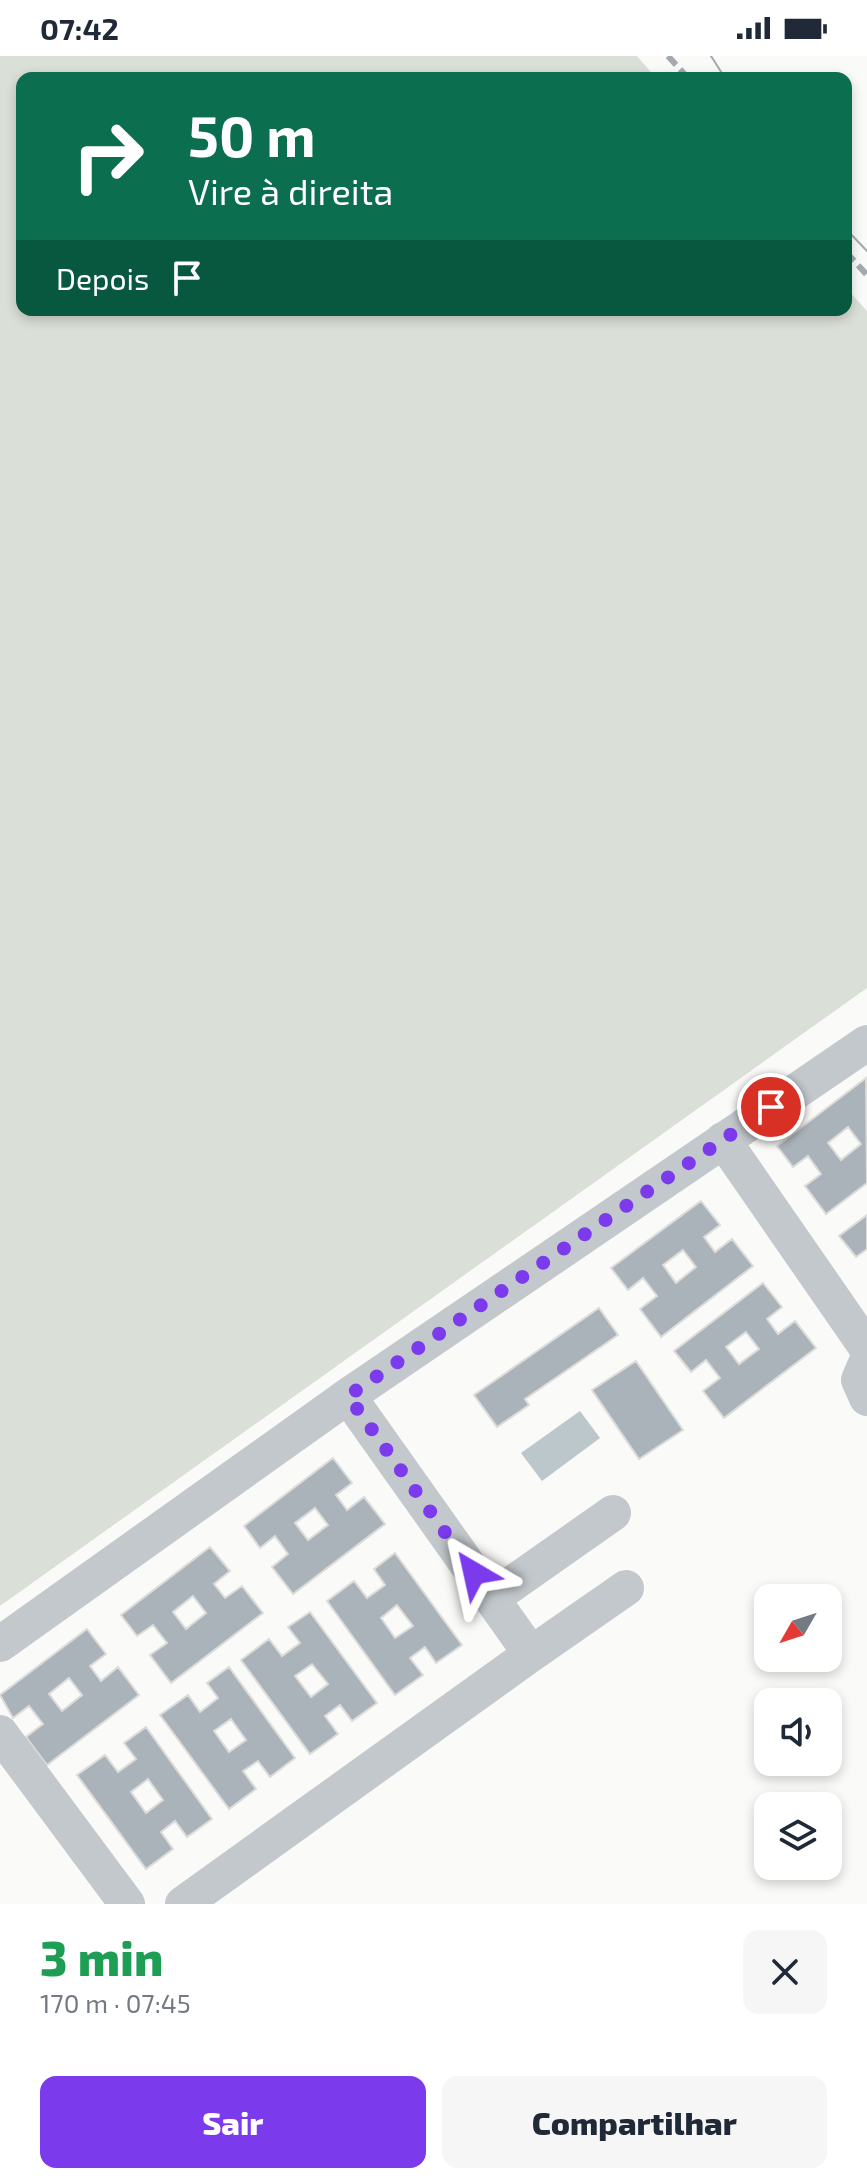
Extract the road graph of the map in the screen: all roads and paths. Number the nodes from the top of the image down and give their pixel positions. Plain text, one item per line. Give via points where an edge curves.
1 (867, 1043) edge
2 (723, 1140) junction
3 (867, 1348) edge
4 (867, 1361) edge
5 (348, 1396) junction
6 (867, 1398) edge
7 (613, 1513) dead end
8 (626, 1588) dead end
9 (492, 1598) junction
10 (0, 1644) edge
11 (531, 1654) junction
12 (0, 1733) edge
13 (127, 1904) edge
14 (183, 1904) edge

1 - 2 street
2 - 3 street
2 - 5 street
4 - 6 street via 859,1380
5 - 9 street
5 - 10 street
7 - 9 street
8 - 11 street
9 - 11 street
11 - 14 street
12 - 13 street

